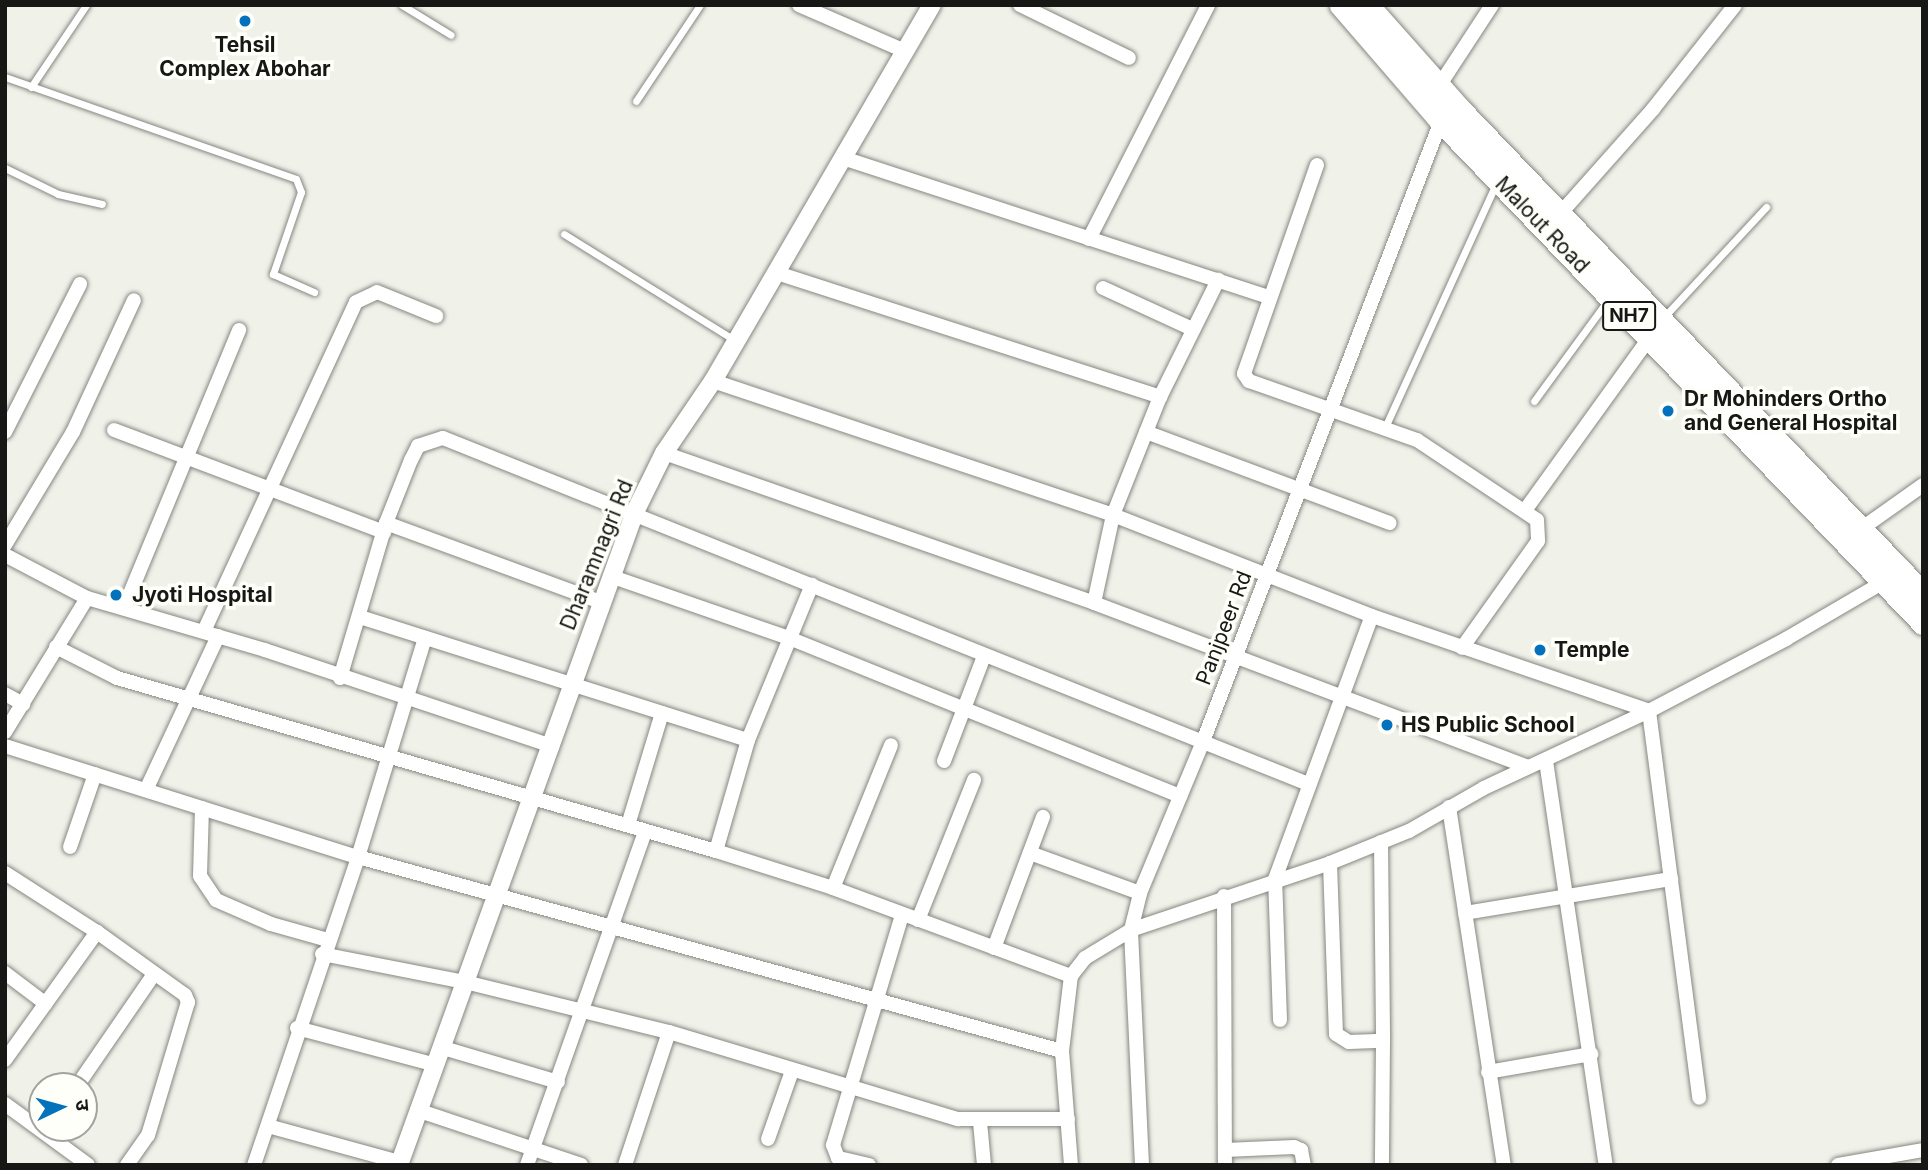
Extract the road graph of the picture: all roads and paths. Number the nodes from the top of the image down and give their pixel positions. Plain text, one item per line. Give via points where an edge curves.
1 (86, 5) edge
2 (402, 5) edge
3 (700, 5) edge
4 (799, 5) edge
5 (932, 5) edge
6 (1020, 5) edge
7 (1208, 5) edge
8 (1341, 5) edge
9 (1367, 5) edge
10 (1492, 5) edge
11 (1735, 5) edge
12 (451, 35) dead end
13 (905, 51) junction
14 (1129, 58) dead end
15 (5, 77) edge
16 (1439, 86) junction
17 (31, 87) junction
18 (636, 101) dead end
19 (1441, 121) junction
20 (842, 158) junction
21 (1317, 165) dead end
22 (5, 168) edge
23 (1498, 179) junction
24 (102, 204) dead end
25 (1766, 207) dead end
26 (1559, 215) junction
27 (564, 234) dead end
28 (1089, 239) junction
29 (777, 273) junction
30 (1218, 280) junction
31 (80, 284) dead end
32 (1103, 288) dead end
33 (314, 292) dead end
34 (1611, 296) junction
35 (1269, 297) junction
36 (134, 300) dead end
37 (436, 316) dead end
38 (1656, 328) junction
39 (1192, 329) junction
40 (239, 330) dead end
41 (736, 341) junction
42 (713, 381) junction
43 (1160, 397) junction
44 (1534, 401) dead end
45 (1330, 406) junction
46 (1386, 425) junction
47 (114, 430) dead end
48 (5, 432) edge
49 (1146, 432) junction
50 (664, 453) junction
51 (184, 456) junction
52 (1923, 485) edge
53 (269, 488) junction
54 (1299, 490) junction
55 (1526, 509) junction
56 (635, 512) junction
57 (1113, 515) junction
58 (1390, 523) dead end
59 (385, 528) junction
60 (1861, 529) junction
61 (5, 545) edge
62 (5, 555) edge
63 (610, 576) junction
64 (1266, 576) junction
65 (1882, 583) junction
66 (812, 585) junction
67 (1923, 594) edge
68 (87, 598) junction
69 (601, 602) junction
70 (1094, 603) junction
71 (124, 608) junction
72 (1373, 616) junction
73 (360, 617) junction
74 (1923, 623) edge
75 (211, 634) junction
76 (425, 638) junction
77 (789, 638) junction
78 (56, 647) junction
79 (1462, 648) junction
80 (1236, 655) junction
81 (984, 656) junction
82 (340, 678) junction
83 (573, 683) junction
84 (5, 694) edge
85 (191, 698) junction
86 (1341, 698) junction
87 (408, 700) junction
88 (23, 704) junction
89 (964, 709) junction
90 (1649, 711) junction
91 (662, 713) junction
92 (5, 732) edge
93 (748, 740) junction
94 (1202, 744) junction
95 (891, 745) dead end
96 (5, 746) edge
97 (552, 746) junction
98 (387, 760) junction
99 (944, 761) dead end
100 (1546, 761) junction
101 (1527, 767) junction
102 (95, 774) junction
103 (974, 780) dead end
104 (1308, 784) junction
105 (146, 790) junction
106 (1180, 796) junction
107 (534, 800) junction
108 (1449, 807) junction
109 (201, 808) junction
110 (1043, 817) dead end
111 (628, 825) junction
112 (645, 831) junction
113 (1381, 842) junction
114 (70, 847) dead end
115 (716, 851) junction
116 (1030, 853) junction
117 (358, 858) junction
118 (1330, 863) junction
119 (5, 873) edge
120 (1275, 879) junction
121 (1671, 880) junction
122 (833, 888) junction
123 (1140, 893) junction
124 (496, 895) junction
125 (1224, 896) junction
126 (1567, 896) junction
127 (1465, 913) junction
128 (902, 915) junction
129 (918, 920) junction
130 (613, 925) junction
131 (1130, 930) junction
132 (97, 932) junction
133 (325, 947) junction
134 (994, 948) junction
135 (5, 974) edge
136 (153, 974) junction
137 (1071, 976) junction
138 (465, 982) junction
139 (874, 1000) junction
140 (46, 1004) junction
141 (585, 1011) junction
142 (1280, 1020) dead end
143 (297, 1028) junction
144 (669, 1032) junction
145 (1383, 1041) junction
146 (440, 1047) junction
147 (1062, 1051) junction
148 (1591, 1054) junction
149 (5, 1060) edge
150 (432, 1064) junction
151 (792, 1071) junction
152 (86, 1072) edge
153 (1488, 1072) junction
154 (558, 1082) junction
155 (848, 1089) junction
156 (1699, 1098) dead end
157 (5, 1104) edge
158 (417, 1110) junction
159 (28, 1119) edge
160 (1068, 1119) junction
161 (980, 1122) junction
162 (268, 1126) junction
163 (768, 1139) dead end
164 (60, 1142) edge
165 (533, 1146) junction
166 (1923, 1150) edge
167 (1225, 1157) edge
168 (399, 1163) edge
169 (1858, 1163) edge
170 (88, 1165) edge
171 (127, 1165) edge
172 (254, 1165) edge
173 (527, 1165) edge
174 (581, 1165) edge
175 (625, 1165) edge
176 (869, 1165) edge
177 (984, 1165) edge
178 (1071, 1165) edge
179 (1142, 1165) edge
180 (1304, 1165) edge
181 (1382, 1165) edge
182 (1504, 1165) edge
183 (1606, 1165) edge
184 (1838, 1165) edge

1 - 17 lane
2 - 12 lane
3 - 18 lane
4 - 13 street
5 - 13 street, Dharamnagri Rd
6 - 14 street
7 - 28 street
8 - 19 highway, Malout Road / NH7
9 - 16 highway, Malout Road / NH7
10 - 16 street
11 - 26 street via 1653,109
13 - 20 street, Dharamnagri Rd
15 - 17 lane
16 - 26 highway, Malout Road / NH7
17 - 33 lane via 296,179 301,191 273,274
19 - 23 highway, Malout Road / NH7
19 - 45 street, Panjpeer Rd
20 - 28 street
20 - 29 street, Dharamnagri Rd
21 - 35 street
22 - 24 lane via 58,194
23 - 34 highway, Malout Road / NH7
23 - 46 lane
25 - 38 lane
26 - 38 highway, Malout Road / NH7
27 - 41 lane
28 - 30 street
29 - 41 street, Dharamnagri Rd
29 - 43 street
30 - 35 street
30 - 39 street
31 - 48 street
32 - 39 street
34 - 38 highway, Malout Road / NH7
34 - 44 lane
35 - 45 street via 1244,374 1249,381
36 - 61 street via 73,432
37 - 53 street via 377,292 356,302
38 - 55 street
38 - 60 highway, Malout Road / NH7
38 - 65 highway, Malout Road / NH7
39 - 43 street
40 - 51 street
41 - 42 street, Dharamnagri Rd
42 - 50 street, Dharamnagri Rd
42 - 57 street
43 - 49 street
45 - 46 street
45 - 54 street, Panjpeer Rd
46 - 55 street via 1454,460
47 - 51 street
49 - 54 street
49 - 57 street
50 - 56 street, Dharamnagri Rd
50 - 70 street
51 - 53 street
51 - 71 street
52 - 60 street
53 - 59 street
53 - 75 street
54 - 58 street
54 - 64 street, Panjpeer Rd
55 - 79 street via 1537,520 1538,541
56 - 59 street via 443,438 418,446
56 - 63 street, Dharamnagri Rd
56 - 66 street
57 - 64 street
57 - 70 street
59 - 69 street
59 - 73 street
60 - 67 highway, Malout Road / NH7
62 - 68 street
63 - 69 street, Dharamnagri Rd
63 - 77 street
64 - 72 street
64 - 80 street, Panjpeer Rd
65 - 74 highway, Malout Road / NH7
65 - 90 street
66 - 77 street
66 - 81 street
68 - 71 street
68 - 78 street
69 - 83 street, Dharamnagri Rd
70 - 80 street
71 - 75 street
72 - 79 street
72 - 86 street
73 - 76 street
73 - 82 street
75 - 82 street
75 - 85 street
76 - 83 street
76 - 87 street
77 - 89 street
77 - 93 street
78 - 85 street via 117,678
78 - 88 street
79 - 90 street
80 - 86 street
80 - 94 street, Panjpeer Rd
81 - 89 street
81 - 94 street
82 - 87 street
83 - 91 street
83 - 97 street, Dharamnagri Rd
84 - 88 street
85 - 98 street
85 - 105 street
86 - 101 street
86 - 104 street
87 - 97 street
87 - 98 street
88 - 92 street
89 - 99 street
89 - 106 street
90 - 100 street
90 - 121 street
91 - 93 street
91 - 111 street
93 - 115 street
94 - 104 street
94 - 106 street, Panjpeer Rd
95 - 122 street
96 - 102 street
97 - 107 street, Dharamnagri Rd
98 - 107 street
98 - 117 street
100 - 101 street
100 - 126 street
101 - 108 street
102 - 105 street
102 - 114 street
103 - 129 street
104 - 120 street
105 - 109 street
106 - 123 street, Panjpeer Rd
107 - 111 street
107 - 124 street, Dharamnagri Rd
108 - 113 street
108 - 127 street
109 - 117 street
109 - 133 street via 200,876 216,900
110 - 116 street
111 - 112 street
112 - 115 street
112 - 130 street
113 - 118 street
113 - 145 street
115 - 122 street
116 - 123 street
116 - 134 street
117 - 124 street
117 - 133 street
118 - 120 street
118 - 145 street via 1336,1034 1349,1042
119 - 132 street
120 - 125 street
120 - 142 street
121 - 126 street
121 - 156 street
122 - 128 street
123 - 131 street, Panjpeer Rd
124 - 130 street
124 - 138 street, Dharamnagri Rd
125 - 131 street
125 - 167 street
126 - 127 street
126 - 148 street
127 - 153 street
128 - 129 street
128 - 139 street
129 - 134 street
130 - 139 street
130 - 141 street
131 - 137 street via 1085,958
131 - 179 street, Panjpeer Rd
132 - 136 street
132 - 140 street
133 - 138 street
133 - 143 street
134 - 137 street
135 - 140 street
136 - 152 street
136 - 171 street via 185,995 188,1013 148,1135
137 - 147 street
138 - 141 street
138 - 146 street, Dharamnagri Rd
139 - 147 street
139 - 155 street
140 - 149 street
141 - 144 street
141 - 154 street
143 - 150 street
143 - 162 street
144 - 151 street
144 - 175 street
145 - 181 street
146 - 150 street, Dharamnagri Rd
146 - 154 street
147 - 160 street
148 - 153 street
148 - 183 street
150 - 158 street, Dharamnagri Rd
151 - 155 street
151 - 163 street
153 - 182 street
154 - 165 street
155 - 161 street
155 - 176 street via 833,1152
157 - 159 street
158 - 165 street
158 - 168 street, Dharamnagri Rd
160 - 161 street
160 - 178 street
161 - 177 street
162 - 168 street
162 - 172 street
164 - 170 street
165 - 173 street
165 - 174 street
166 - 169 street
167 - 180 street via 1294,1147 1301,1150
169 - 184 street

